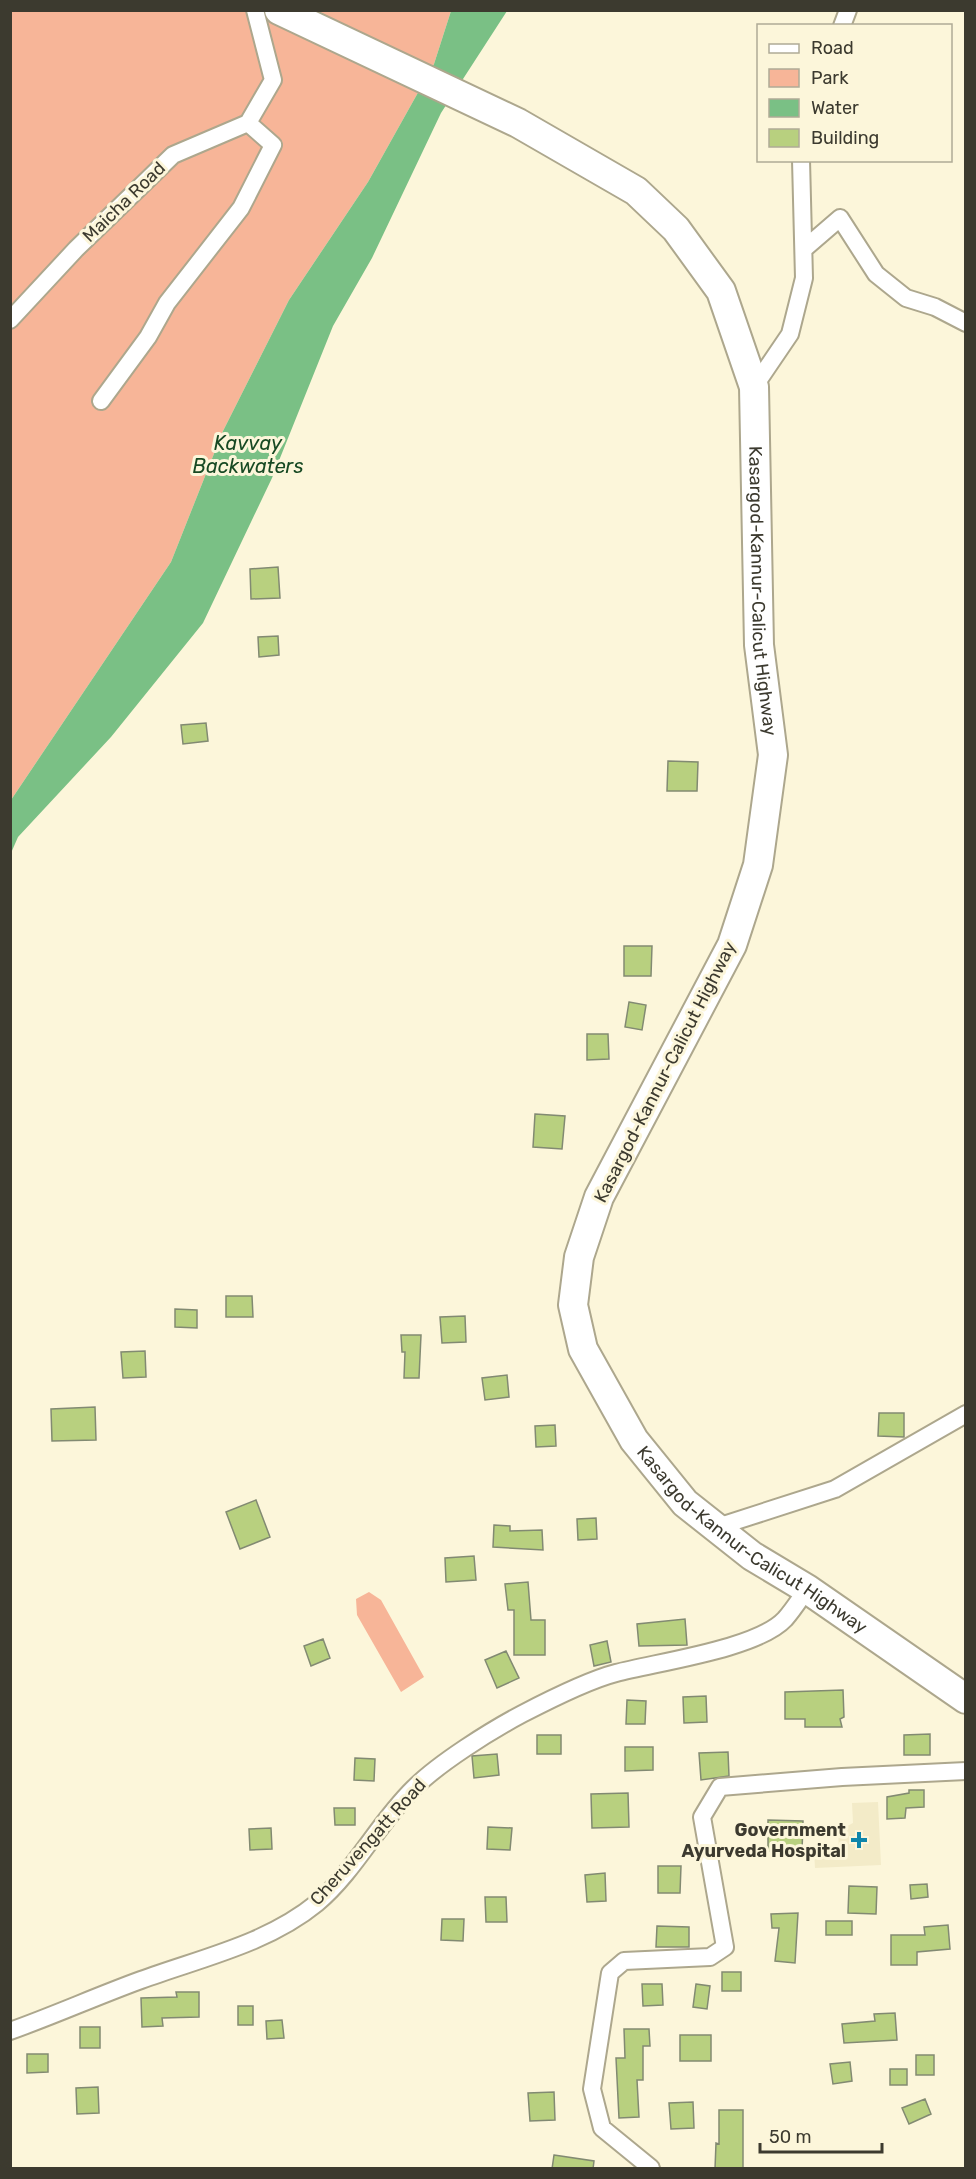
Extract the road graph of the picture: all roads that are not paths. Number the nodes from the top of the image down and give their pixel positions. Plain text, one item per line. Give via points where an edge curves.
1 (255, 10) edge
2 (279, 10) edge
3 (248, 123) junction
4 (801, 162) edge
5 (804, 249) junction
6 (10, 320) edge
7 (966, 323) edge
8 (754, 387) junction
9 (101, 400) dead end
10 (966, 1414) edge
11 (714, 1528) junction
12 (807, 1589) junction
13 (966, 1699) edge
14 (966, 1771) edge
15 (10, 2031) edge
16 (651, 2169) edge

1 - 3 street via 273,80
2 - 8 highway, Kasargod-Kannur-Calicut Highway via 518,123 636,191 676,229 721,291
3 - 6 street, Maicha Road via 173,155
3 - 9 street via 273,145 241,208 167,303 148,337
4 - 5 street
5 - 7 street via 840,218 876,274 906,298
5 - 8 street via 804,278 790,334
8 - 11 highway, Kasargod-Kannur-Calicut Highway via 759,645 773,755 758,865 732,945 599,1197 579,1257 573,1305 583,1349 634,1440 685,1503
10 - 11 street via 835,1489
11 - 12 highway, Kasargod-Kannur-Calicut Highway
12 - 13 highway, Kasargod-Kannur-Calicut Highway
12 - 15 street, Cheruvengatt Road via 784,1621 757,1636 700,1655 614,1673 521,1715 448,1762 414,1787 336,1884 287,1924 226,1951
14 - 16 street via 720,1787 702,1817 725,1947 710,1957 624,1961 610,1973 603,2009 593,2068 594,2102 602,2128

